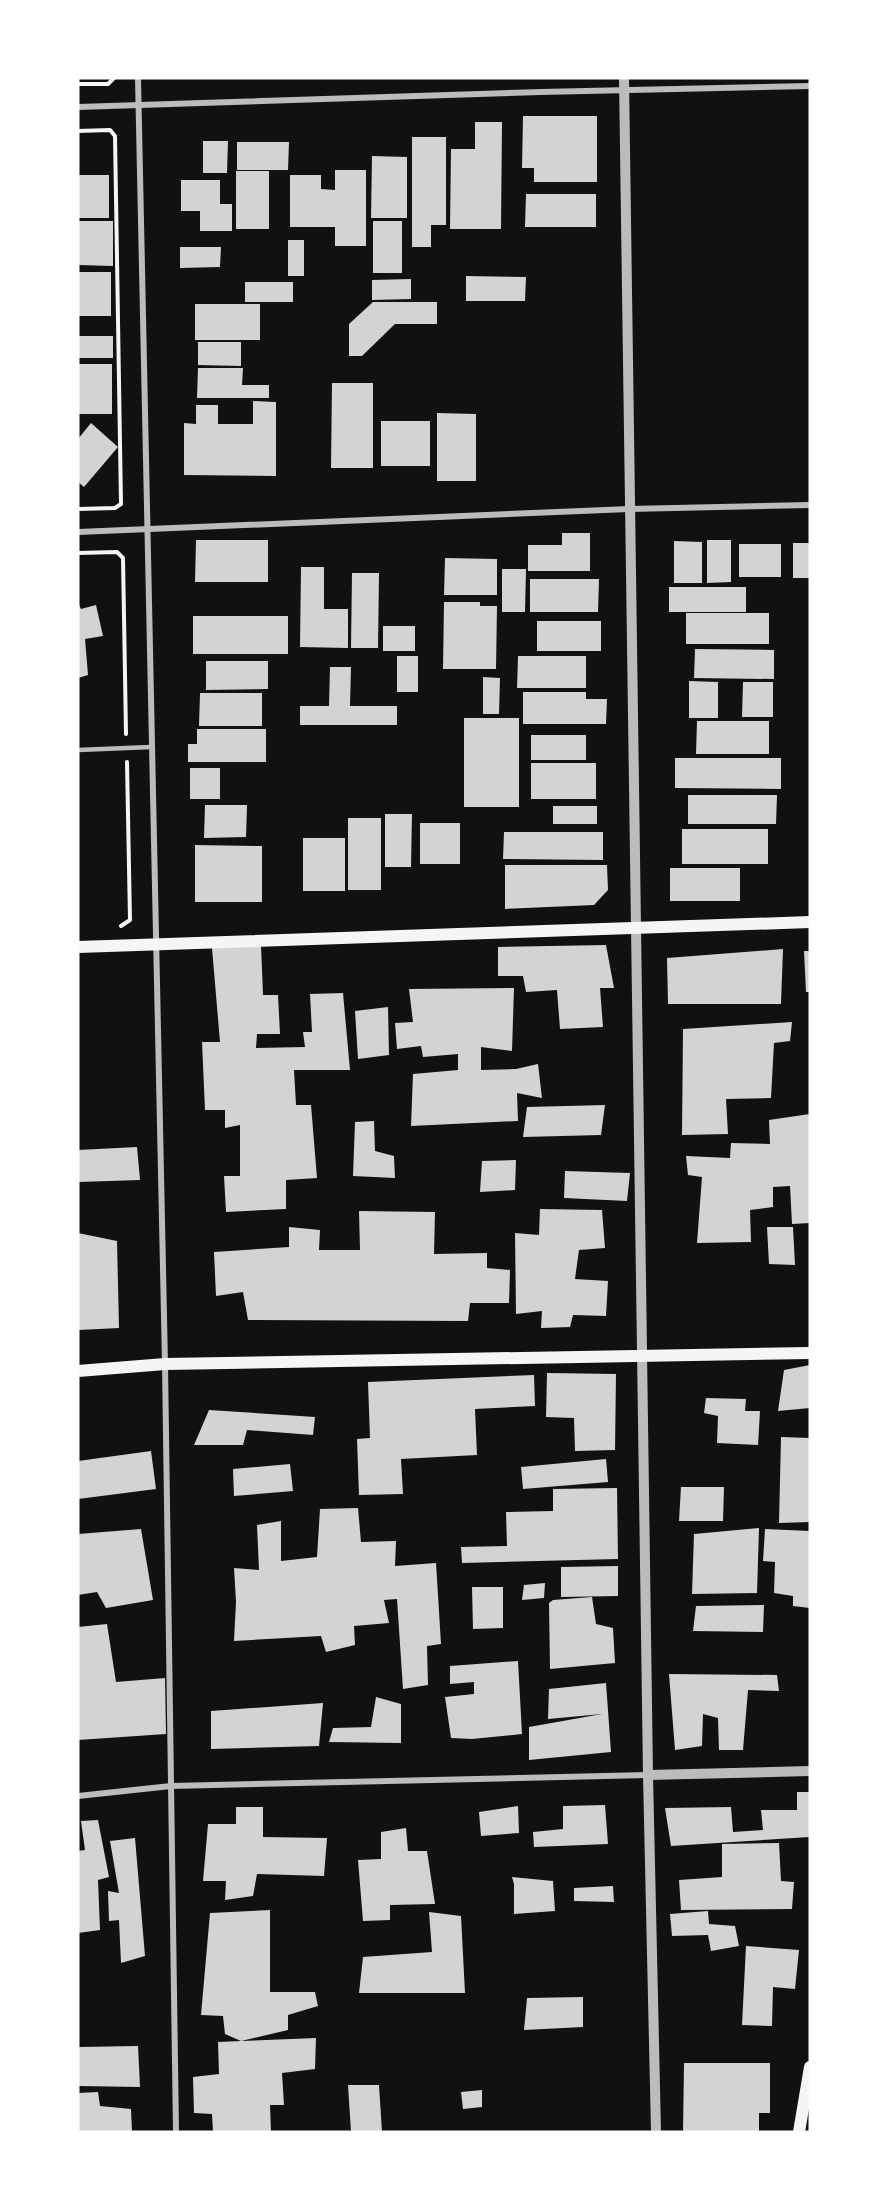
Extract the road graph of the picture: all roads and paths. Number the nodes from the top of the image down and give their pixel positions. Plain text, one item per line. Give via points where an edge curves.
1 (114, 78) edge
2 (138, 78) edge
3 (624, 78) edge
4 (78, 84) edge
5 (810, 86) edge
6 (624, 90) junction
7 (137, 106) junction
8 (78, 107) edge
9 (78, 130) edge
10 (810, 505) edge
11 (115, 508) junction
12 (78, 509) edge
13 (629, 509) junction
14 (116, 514) dead end
15 (146, 530) junction
16 (78, 532) edge
17 (78, 553) edge
18 (123, 558) dead end
19 (151, 747) junction
20 (78, 750) edge
21 (810, 922) edge
22 (635, 928) junction
23 (156, 944) junction
24 (78, 947) edge
25 (810, 1353) edge
26 (642, 1356) junction
27 (165, 1364) junction
28 (78, 1371) edge
29 (810, 1771) edge
30 (648, 1775) junction
31 (171, 1786) junction
32 (78, 1796) edge
33 (810, 2067) edge
34 (176, 2132) edge
35 (656, 2132) edge
36 (799, 2132) edge

1 - 4 path via 108,86
2 - 7 street
3 - 6 street
5 - 6 street
6 - 7 street
6 - 13 street
7 - 8 street
7 - 15 street
9 - 11 path via 110,127 115,136 121,504
10 - 13 street
11 - 12 path
11 - 14 path
13 - 15 street
13 - 22 street
15 - 16 street
15 - 19 street
17 - 18 path via 117,550
19 - 20 lane
19 - 23 street
21 - 22 main road
22 - 23 main road
22 - 26 street
23 - 24 main road
23 - 27 street
25 - 26 main road
26 - 27 main road
26 - 30 street
27 - 28 main road
27 - 31 street
29 - 30 street
30 - 31 street
30 - 35 street
31 - 32 street
31 - 34 street
33 - 36 main road

